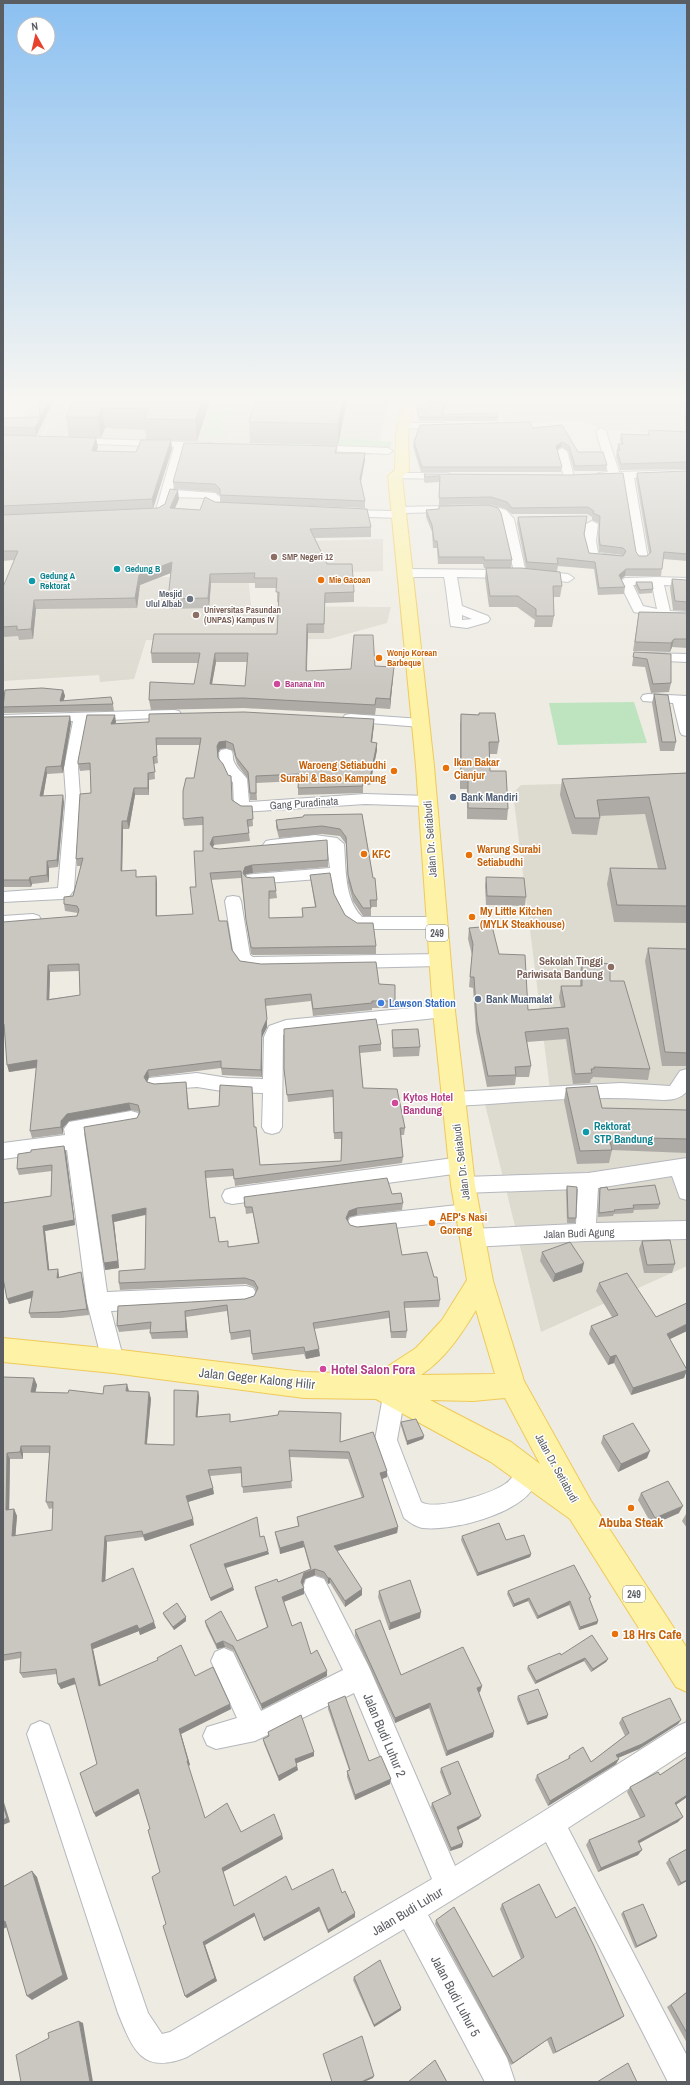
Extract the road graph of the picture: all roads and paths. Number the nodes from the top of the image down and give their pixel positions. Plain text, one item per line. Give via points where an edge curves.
1 (165, 493) edge
2 (172, 493) edge
3 (397, 493) edge
4 (631, 493) edge
5 (245, 508) edge
6 (336, 512) edge
7 (399, 513) junction
8 (130, 516) edge
9 (508, 519) junction
10 (523, 519) edge
11 (586, 520) edge
12 (618, 559) edge
13 (642, 559) edge
14 (406, 573) junction
15 (450, 574) junction
16 (520, 574) junction
17 (568, 578) dead end
18 (657, 581) junction
19 (687, 582) edge
20 (456, 608) dead end
21 (664, 614) junction
22 (687, 616) edge
23 (634, 656) edge
24 (687, 658) edge
25 (648, 698) dead end
26 (683, 700) edge
27 (190, 714) edge
28 (81, 716) junction
29 (339, 717) edge
30 (3, 719) edge
31 (421, 723) junction
32 (687, 732) edge
33 (226, 753) dead end
34 (428, 801) junction
35 (259, 846) edge
36 (339, 873) junction
37 (253, 879) edge
38 (3, 897) edge
39 (233, 901) dead end
40 (49, 919) edge
41 (3, 922) edge
42 (436, 923) junction
43 (440, 960) junction
44 (444, 1011) junction
45 (687, 1076) edge
46 (156, 1083) edge
47 (271, 1086) junction
48 (454, 1099) junction
49 (131, 1118) edge
50 (272, 1127) dead end
51 (75, 1141) junction
52 (3, 1151) edge
53 (461, 1165) junction
54 (683, 1166) edge
55 (588, 1181) junction
56 (463, 1185) junction
57 (687, 1192) edge
58 (232, 1196) dead end
59 (467, 1212) junction
60 (357, 1224) dead end
61 (687, 1230) edge
62 (586, 1232) junction
63 (471, 1238) junction
64 (480, 1281) junction
65 (246, 1295) dead end
66 (98, 1302) junction
67 (3, 1350) edge
68 (113, 1361) junction
69 (512, 1385) junction
70 (387, 1392) junction
71 (529, 1472) junction
72 (581, 1511) junction
73 (315, 1588) dead end
74 (224, 1661) dead end
75 (684, 1664) edge
76 (360, 1676) junction
77 (255, 1728) junction
78 (40, 1734) dead end
79 (687, 1734) edge
80 (216, 1736) dead end
81 (551, 1823) junction
82 (449, 1885) junction
83 (409, 1910) junction
84 (500, 2082) edge
85 (684, 2082) edge

1 - 8 street via 159,513
2 - 5 street via 211,495 214,497 214,507
3 - 7 main road, Jalan Dr. Setiabudi / 249
4 - 13 street
6 - 7 street
7 - 9 street via 490,508 502,512
7 - 14 main road, Jalan Dr. Setiabudi / 249
9 - 10 street
9 - 16 street
11 - 12 street via 593,556
14 - 15 street
14 - 31 main road, Jalan Dr. Setiabudi / 249
15 - 16 street
15 - 20 street
16 - 17 street
18 - 19 street
18 - 21 street
18 - 21 street via 625,582 638,609
21 - 22 street
23 - 24 street
25 - 26 street
26 - 32 street
27 - 28 street
28 - 30 street
28 - 38 street via 71,768 73,796 66,890 62,894
29 - 31 street
31 - 34 main road, Jalan Dr. Setiabudi / 249
33 - 34 street, Gang Puradinata via 228,765 232,768 235,778 240,779 242,807 365,799
34 - 42 main road, Jalan Dr. Setiabudi / 249
35 - 36 street via 334,841
36 - 37 street
36 - 42 street via 346,909 358,922
39 - 43 street via 242,957 248,963
40 - 41 street
42 - 43 main road, Jalan Dr. Setiabudi / 249
43 - 44 main road, Jalan Dr. Setiabudi / 249
44 - 47 street via 275,1031
44 - 48 main road, Jalan Dr. Setiabudi / 249
45 - 48 street via 680,1088 671,1093 621,1090
46 - 47 street via 197,1080 228,1085
47 - 50 street
48 - 53 main road, Jalan Dr. Setiabudi / 249
49 - 51 street via 76,1127
51 - 52 street
51 - 66 street
53 - 56 main road, Jalan Dr. Setiabudi / 249
53 - 58 street
54 - 55 street
54 - 57 street
55 - 56 street
55 - 62 street
56 - 59 main road, Jalan Dr. Setiabudi / 249
59 - 60 street
59 - 63 main road, Jalan Dr. Setiabudi / 249
61 - 62 street, Jalan Budi Agung
62 - 63 street, Jalan Budi Agung
63 - 64 main road, Jalan Dr. Setiabudi / 249
64 - 69 main road, Jalan Dr. Setiabudi / 249
64 - 70 main road via 451,1328 425,1357
65 - 66 street
66 - 68 street
67 - 68 main road, Jalan Geger Kalong Hilir
68 - 70 main road, Jalan Geger Kalong Hilir via 304,1385
69 - 70 main road, Jalan Geger Kalong Hilir
69 - 72 main road, Jalan Dr. Setiabudi / 249
70 - 71 main road via 501,1452
70 - 71 street via 386,1440 412,1510 422,1516 482,1508 515,1491
71 - 72 main road
72 - 75 main road, Jalan Dr. Setiabudi / 249
73 - 76 street, Jalan Budi Luhur 2
74 - 77 street
76 - 77 street
76 - 82 street, Jalan Budi Luhur 2
77 - 80 street
78 - 83 street, Jalan Budi Luhur via 133,2013 144,2037 160,2049 176,2046
79 - 81 street, Jalan Budi Luhur
81 - 82 street, Jalan Budi Luhur
81 - 85 street
82 - 83 street, Jalan Budi Luhur
83 - 84 street, Jalan Budi Luhur 5 via 496,2069

